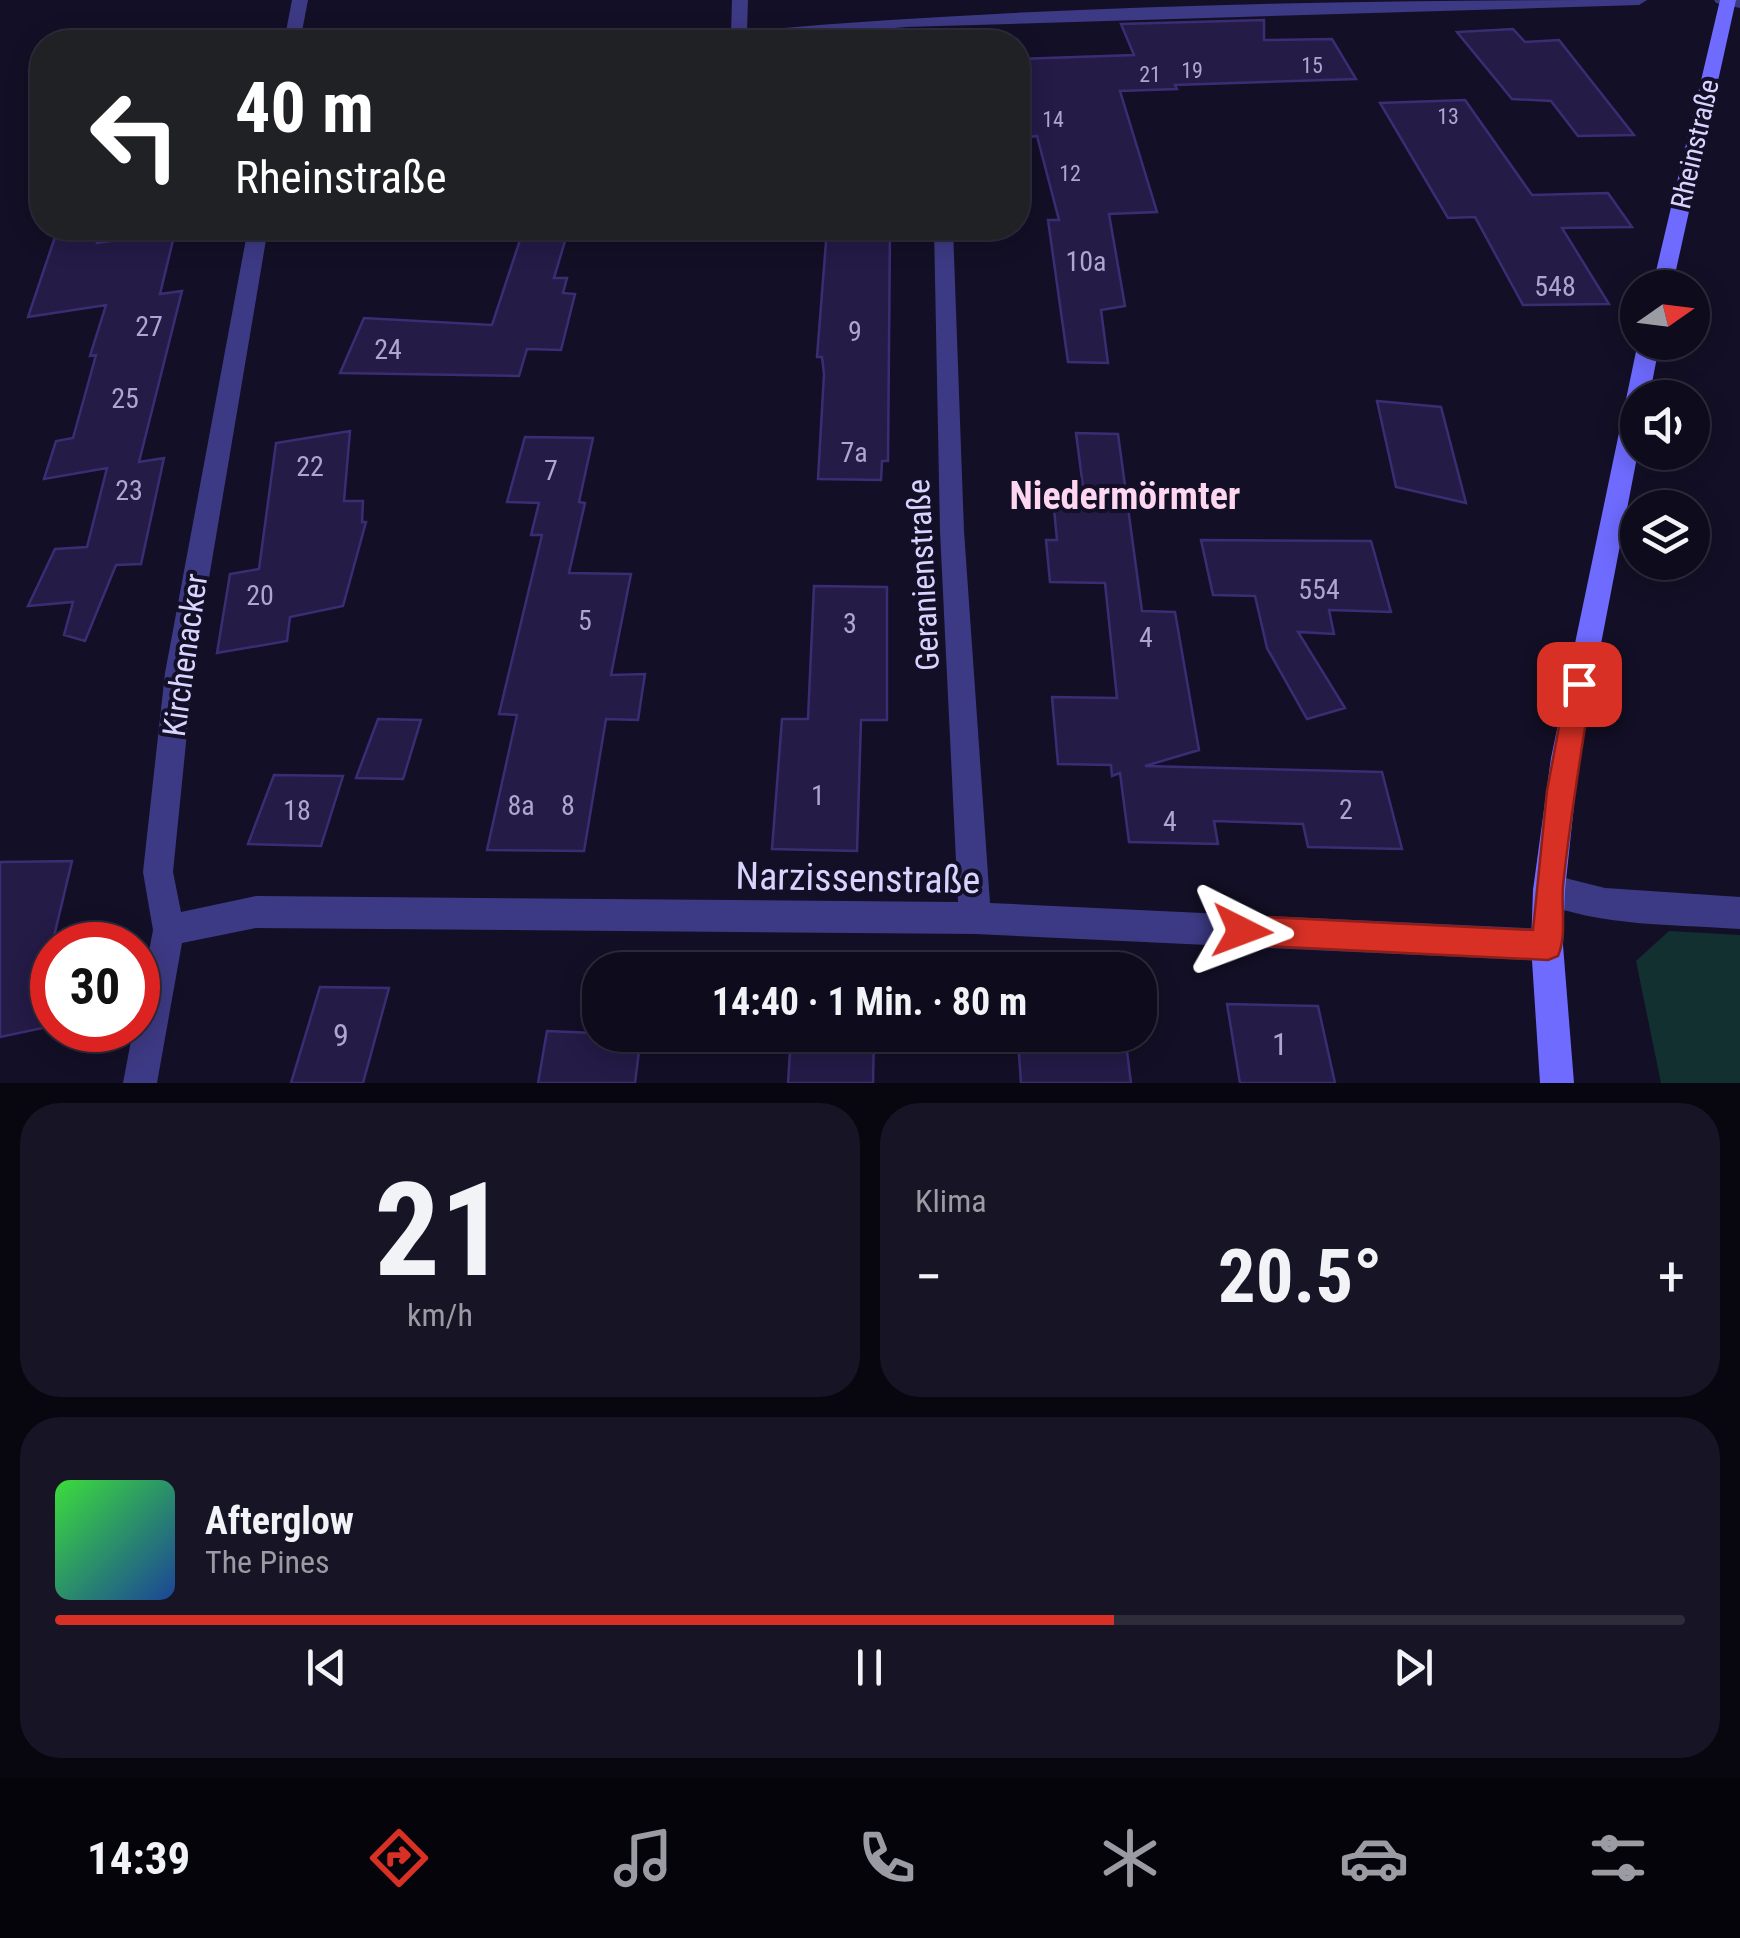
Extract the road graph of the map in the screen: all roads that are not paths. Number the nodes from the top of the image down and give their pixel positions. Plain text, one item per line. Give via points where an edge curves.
1 (300, 0) edge
2 (740, 0) edge
3 (1072, 0) edge
4 (1639, 0) edge
5 (1726, 0) edge
6 (1740, 3) edge
7 (1078, 18) junction
8 (906, 22) junction
9 (294, 30) edge
10 (739, 30) edge
11 (822, 30) edge
12 (908, 30) edge
13 (256, 240) edge
14 (944, 240) edge
15 (1666, 270) edge
16 (1644, 360) edge
17 (1549, 890) junction
18 (1740, 913) edge
19 (975, 918) junction
20 (169, 930) junction
21 (1548, 945) junction
22 (140, 1083) edge
23 (1557, 1083) edge

1 - 9 street
2 - 10 street
3 - 7 street
4 - 7 street
5 - 6 street
5 - 15 main road, Rheinstraße
7 - 8 street
8 - 11 street
8 - 12 street
13 - 20 street, Kirchenacker via 178,673 158,872
14 - 19 street, Geranienstraße via 952,531
16 - 17 main road via 1565,758
17 - 18 street via 1605,904
17 - 21 main road
19 - 20 street, Narzissenstraße via 256,912
19 - 21 street, Narzissenstraße
20 - 22 street, Kirchenacker
21 - 23 main road

